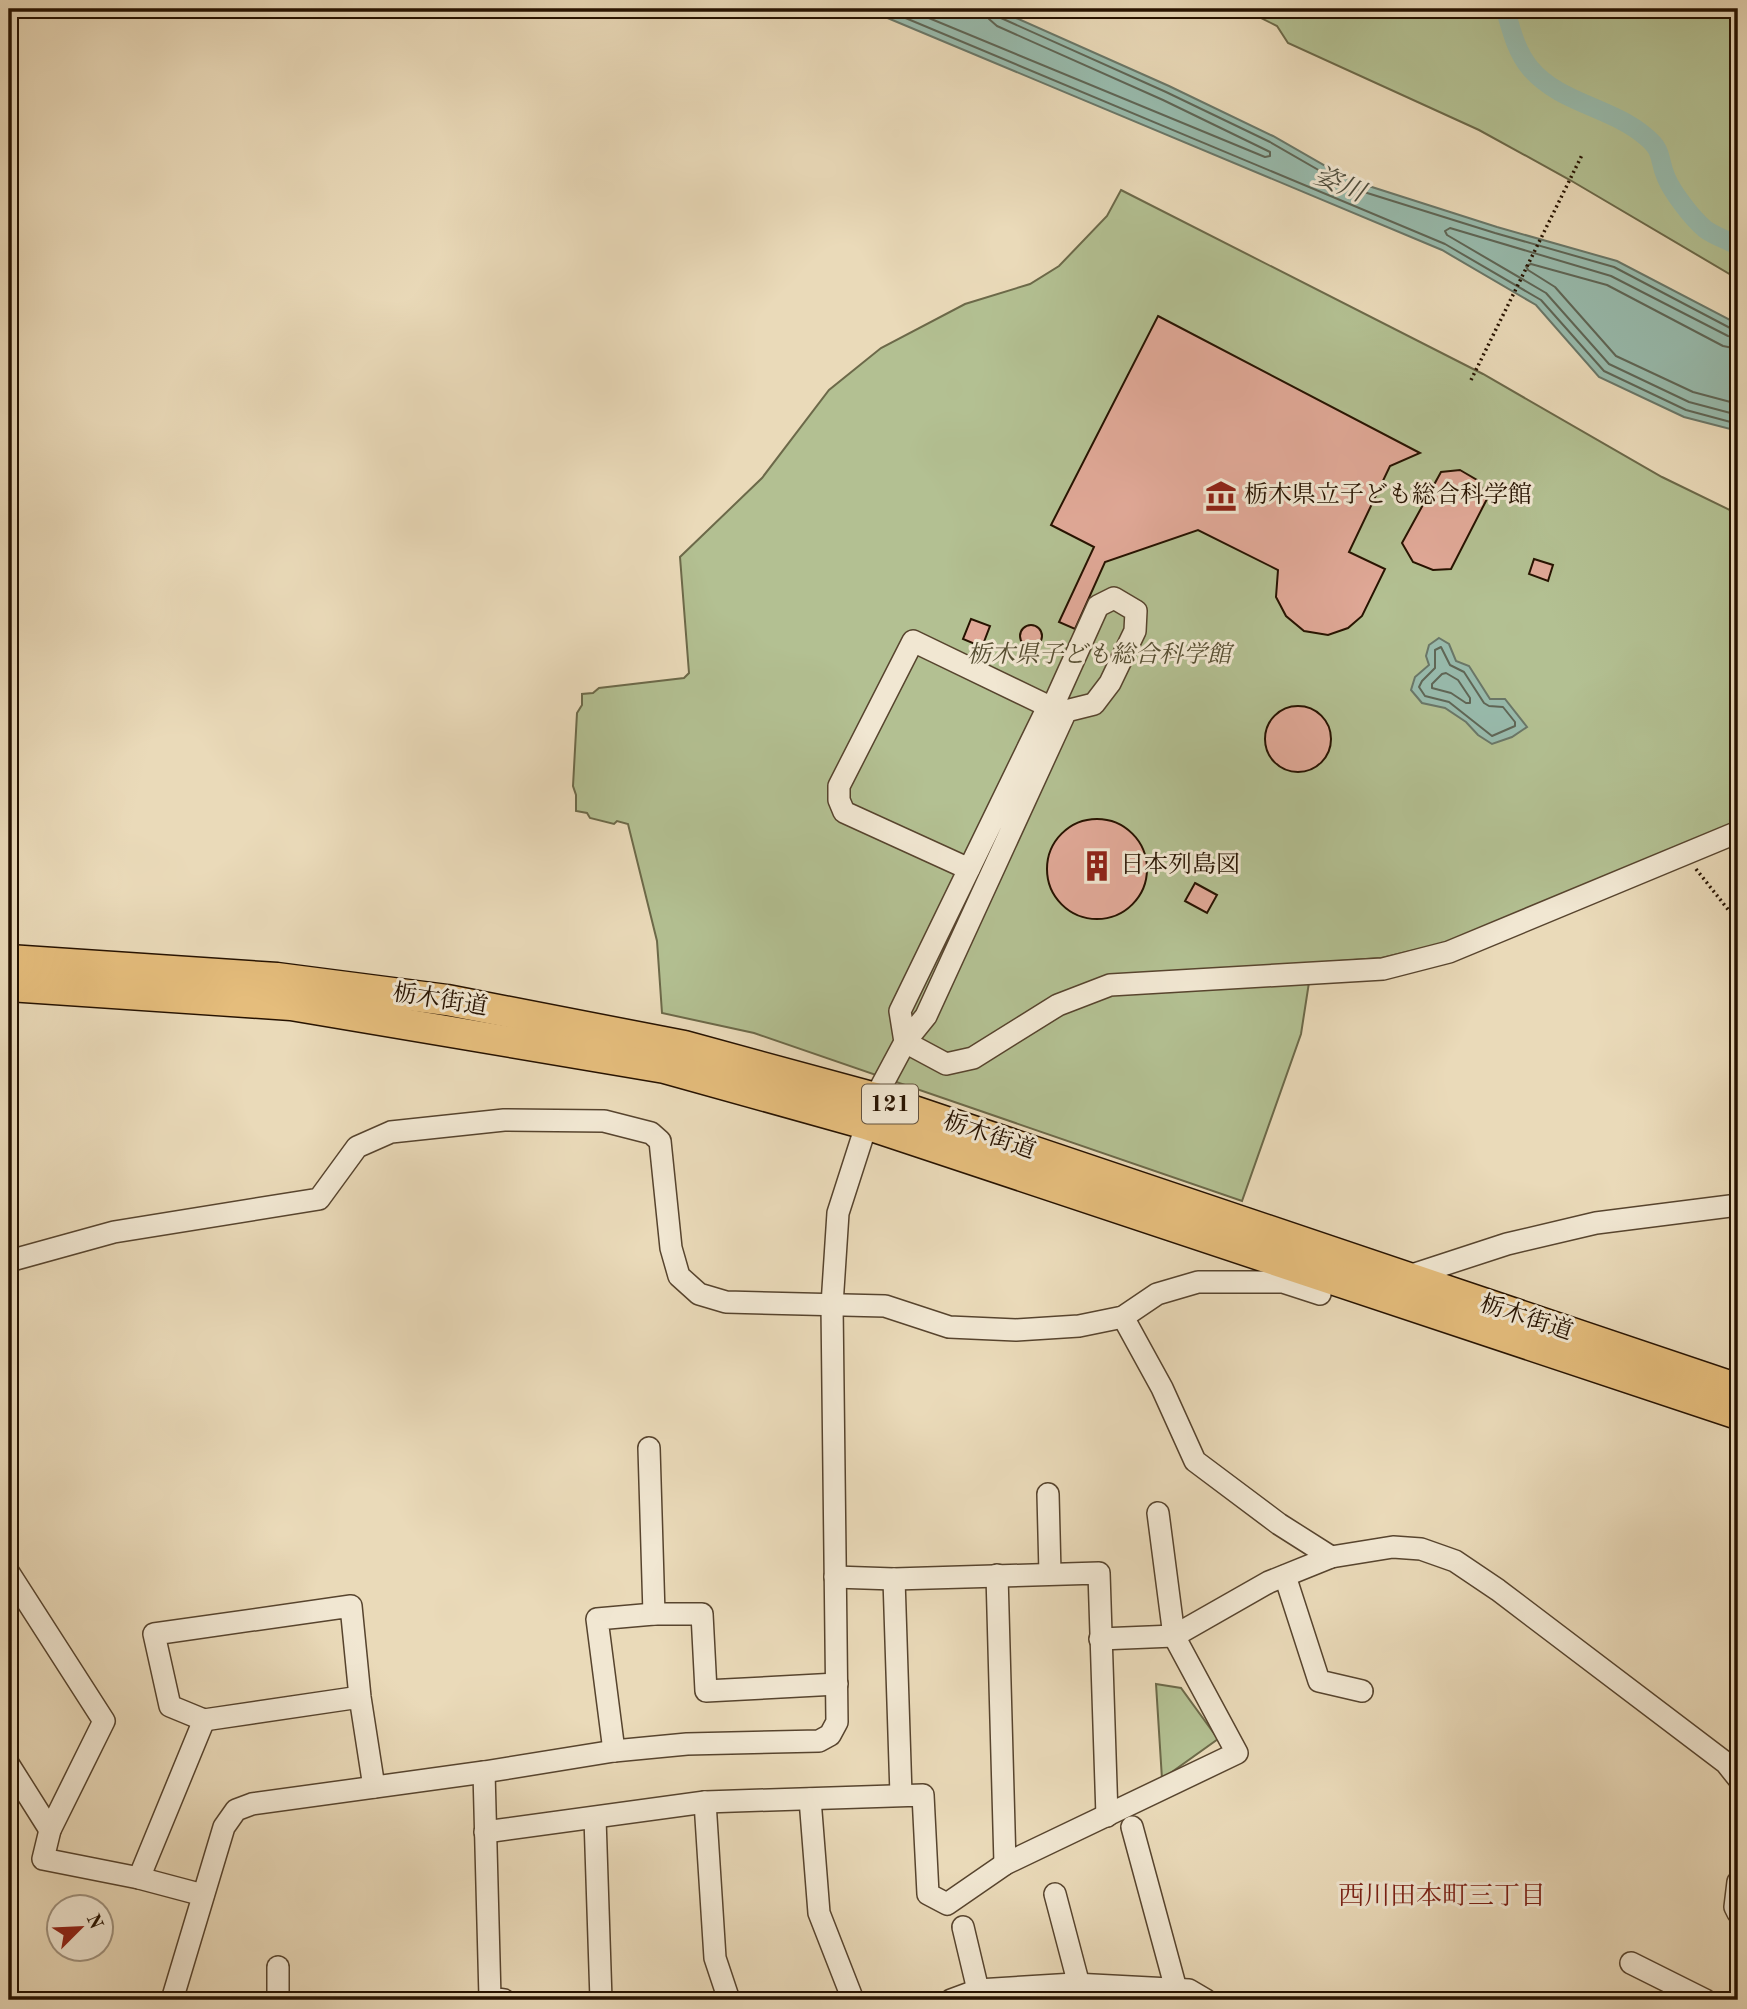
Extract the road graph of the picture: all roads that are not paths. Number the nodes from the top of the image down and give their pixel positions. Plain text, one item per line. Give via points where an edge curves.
1 (1052, 708) junction
2 (1738, 832) edge
3 (969, 869) junction
4 (9, 960) edge
5 (9, 986) edge
6 (905, 1042) junction
7 (870, 1111) junction
8 (1738, 1205) edge
9 (9, 1261) edge
10 (1403, 1278) junction
11 (1320, 1294) dead end
12 (832, 1305) junction
13 (1123, 1317) junction
14 (1738, 1390) edge
15 (1738, 1414) edge
16 (649, 1448) dead end
17 (1048, 1494) dead end
18 (1158, 1513) dead end
19 (1331, 1557) junction
20 (9, 1573) edge
21 (1050, 1573) junction
22 (997, 1575) junction
23 (1285, 1576) junction
24 (835, 1577) junction
25 (894, 1579) junction
26 (654, 1614) junction
27 (1174, 1636) junction
28 (1100, 1639) junction
29 (837, 1684) junction
30 (1362, 1692) dead end
31 (360, 1697) junction
32 (204, 1720) junction
33 (614, 1751) junction
34 (9, 1765) edge
35 (484, 1772) junction
36 (1738, 1779) edge
37 (374, 1787) junction
38 (901, 1795) junction
39 (810, 1800) junction
40 (705, 1802) junction
41 (1107, 1816) junction
42 (595, 1818) junction
43 (1132, 1827) dead end
44 (50, 1830) junction
45 (485, 1832) junction
46 (1005, 1864) junction
47 (139, 1878) junction
48 (1738, 1882) edge
49 (1055, 1894) dead end
50 (203, 1895) junction
51 (1738, 1913) edge
52 (963, 1927) dead end
53 (1631, 1964) dead end
54 (278, 1967) dead end
55 (1079, 1984) junction
56 (1176, 1989) junction
57 (978, 1990) junction
58 (172, 2000) edge
59 (278, 2000) edge
60 (504, 2000) edge
61 (601, 2000) edge
62 (729, 2000) edge
63 (853, 2000) edge
64 (951, 2000) edge
65 (1206, 2000) edge
66 (1705, 2000) edge

1 - 3 street via 1044,715
1 - 3 street via 913,640 839,786 839,800 844,812
1 - 6 street via 1098,606 1114,598 1136,611 1135,631 1110,683 1094,704 1066,711 926,1016
2 - 6 street via 1449,952 1383,969 1110,985 1058,1004 973,1058 946,1064
3 - 6 street via 900,1012
4 - 7 highway, 栃木街道 / 121 via 277,978 447,1000 684,1046
5 - 7 highway, 栃木街道 / 121 via 292,1005 665,1068
6 - 7 street
7 - 10 highway, 栃木街道 / 121
7 - 12 street via 838,1213
7 - 15 highway, 栃木街道 / 121
8 - 10 street via 1596,1223 1507,1244
9 - 12 street via 114,1232 319,1199 357,1147 391,1132 504,1120 604,1121 650,1132 660,1141 671,1248 679,1276 698,1294 726,1302
10 - 14 highway, 栃木街道 / 121
11 - 13 street via 1283,1282 1198,1282 1157,1294
12 - 13 street via 885,1306 949,1327 1016,1330 1079,1326
12 - 24 street
13 - 19 street via 1195,1461
16 - 26 street
17 - 21 street
18 - 27 street
19 - 23 street
19 - 36 street via 1393,1547 1421,1549 1455,1561 1726,1763
20 - 44 street via 104,1721
21 - 22 street
21 - 28 street via 1098,1573
22 - 25 street
22 - 46 street
23 - 27 street
23 - 30 street via 1319,1681
24 - 25 street
24 - 29 street
25 - 38 street
26 - 29 street via 702,1614 706,1690
26 - 33 street via 597,1619
27 - 28 street
27 - 41 street via 1237,1753
28 - 41 street
29 - 33 street via 837,1722 830,1735 819,1741
31 - 32 street
31 - 32 street via 351,1606 154,1634 170,1706
31 - 37 street
32 - 47 street
33 - 35 street
34 - 44 street
35 - 37 street
35 - 45 street
37 - 50 street via 252,1804 236,1811 224,1827
38 - 39 street
38 - 46 street via 923,1795 928,1894 947,1904
39 - 40 street
39 - 63 street via 819,1913
40 - 42 street
40 - 62 street via 715,1958
41 - 46 street
42 - 45 street
42 - 61 street
43 - 56 street
44 - 47 street via 43,1859
45 - 60 street via 490,1998
47 - 50 street
48 - 51 street
49 - 55 street
50 - 58 street
52 - 57 street
53 - 66 street
54 - 59 street
55 - 56 street
55 - 57 street
56 - 65 street via 1189,1990
57 - 64 street

